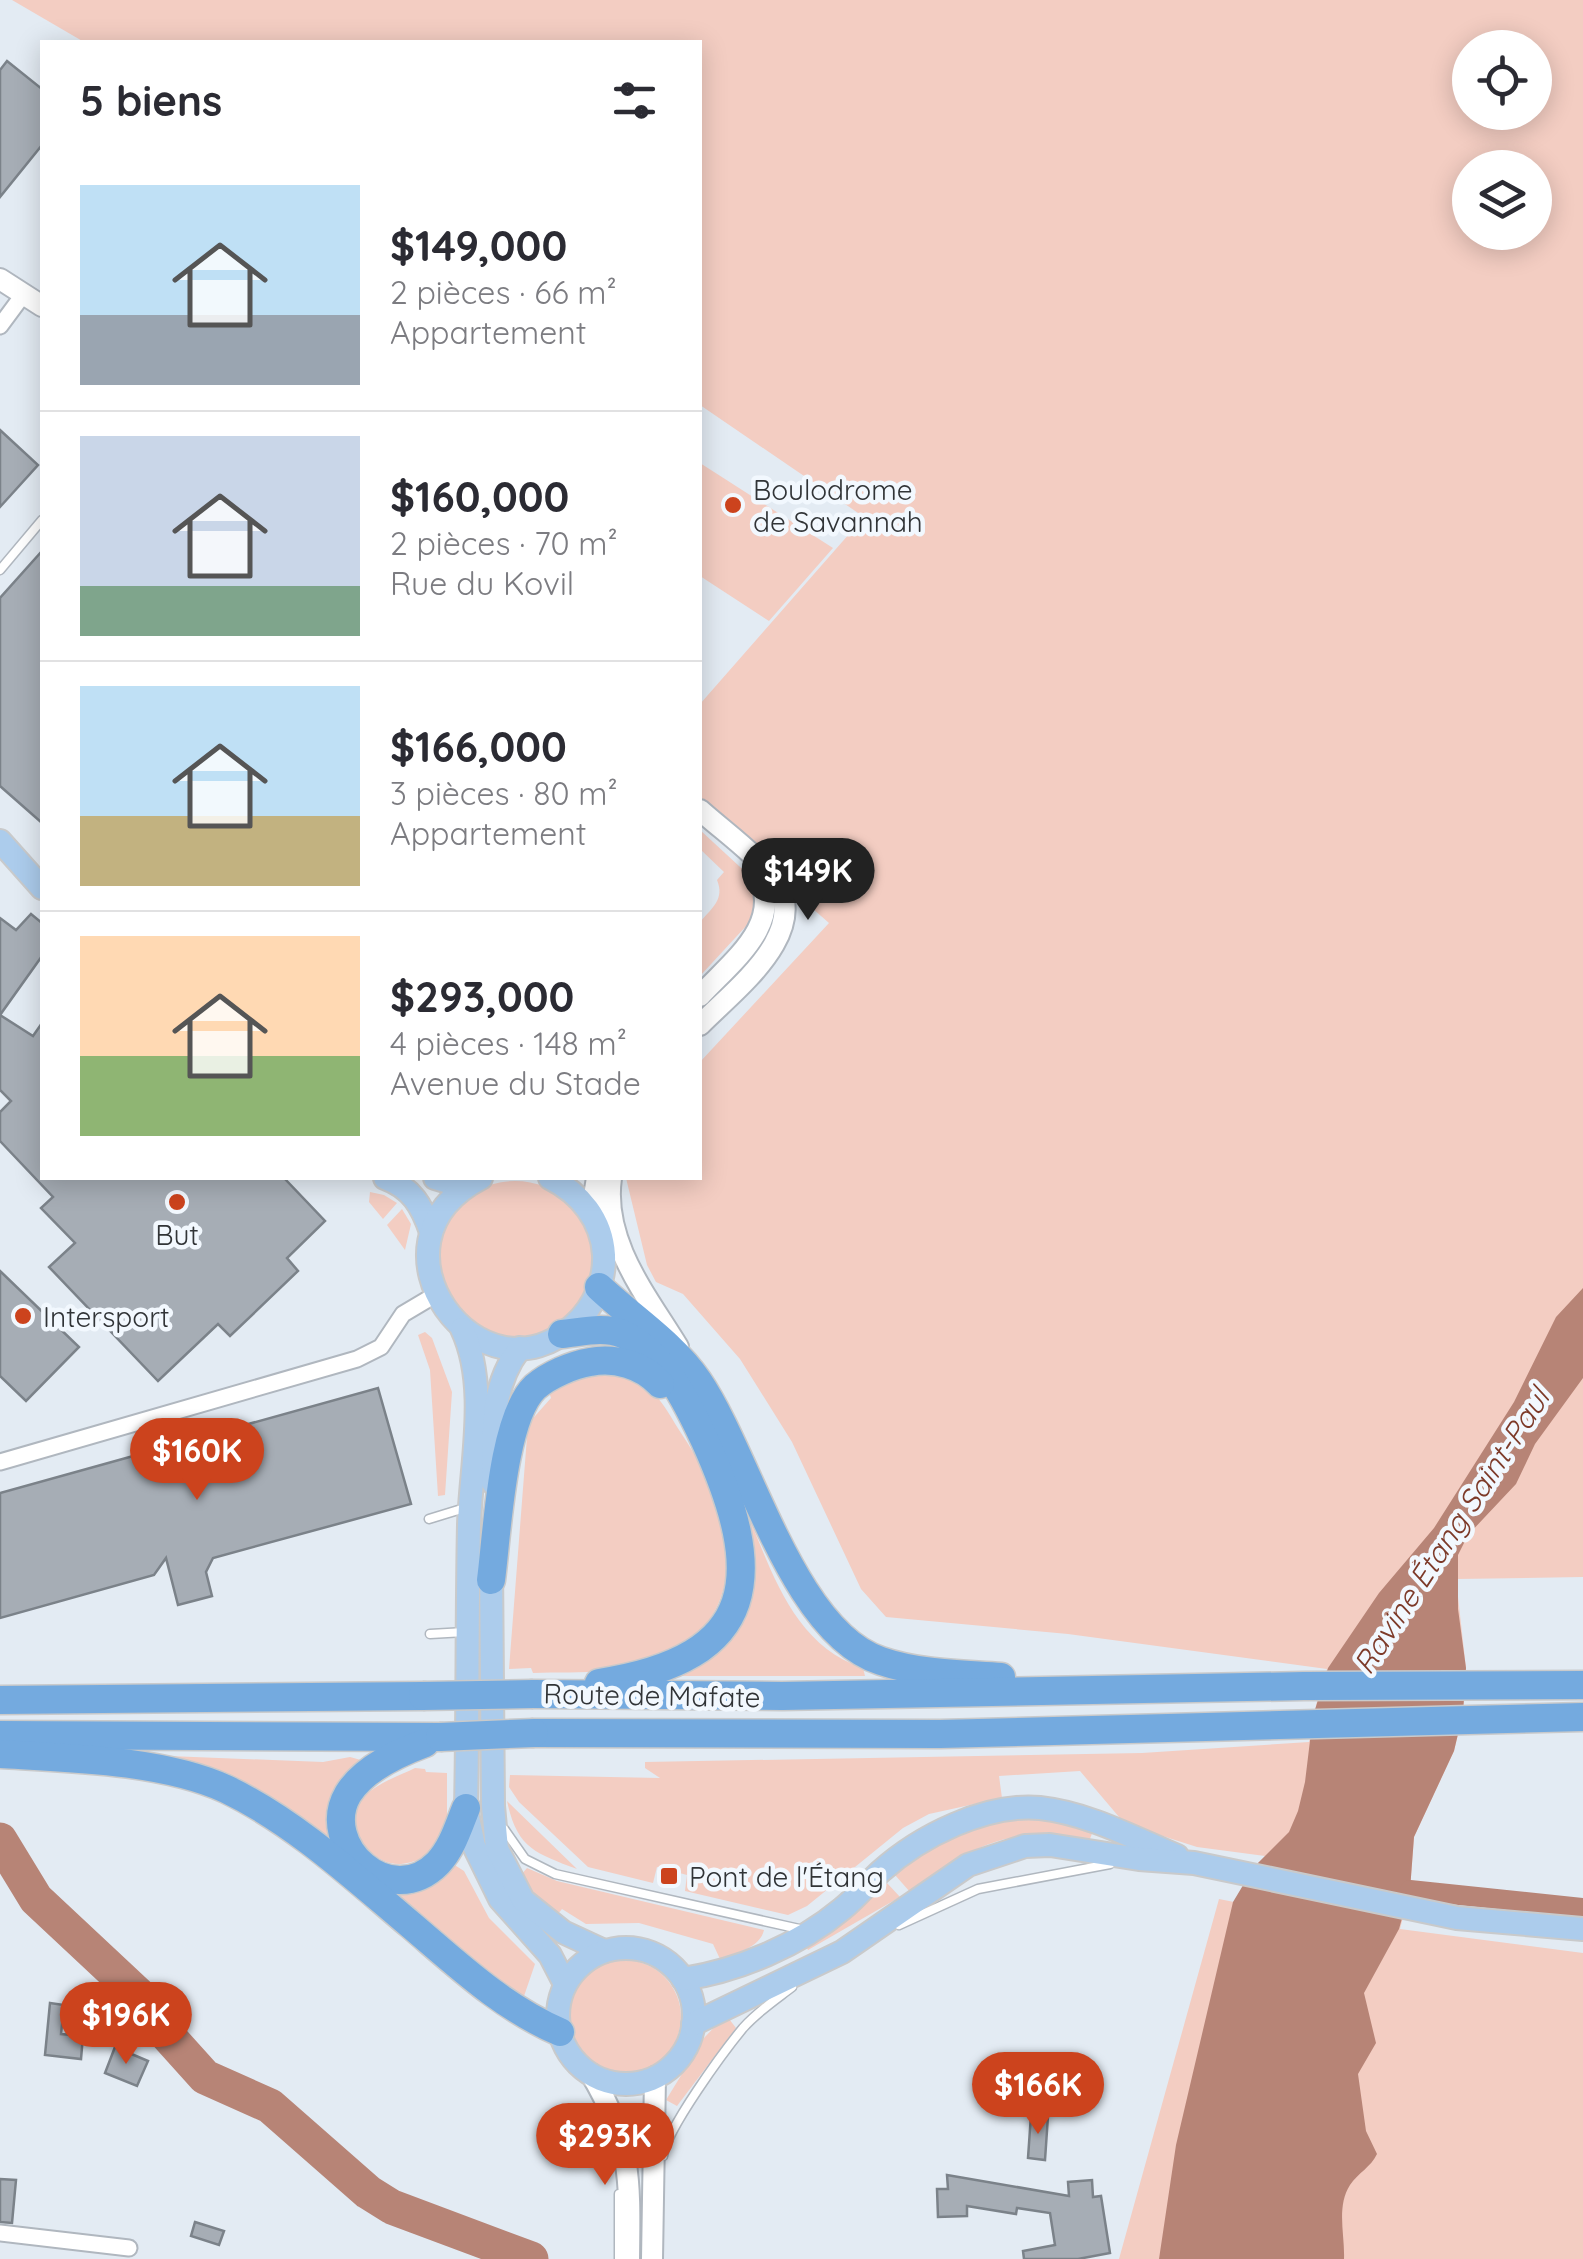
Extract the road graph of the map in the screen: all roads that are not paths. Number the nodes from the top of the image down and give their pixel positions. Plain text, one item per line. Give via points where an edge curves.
1 (0, 279) edge
2 (23, 295) junction
3 (40, 305) edge
4 (0, 326) edge
5 (40, 522) edge
6 (0, 570) edge
7 (702, 812) edge
8 (0, 827) edge
9 (2, 849) edge
10 (747, 853) junction
11 (40, 866) edge
12 (40, 886) edge
13 (702, 994) edge
14 (702, 1024) edge
15 (390, 1180) edge
16 (553, 1180) edge
17 (598, 1180) edge
18 (611, 1180) edge
19 (473, 1182) edge
20 (591, 1214) junction
21 (432, 1232) junction
22 (600, 1287) junction
23 (435, 1295) junction
24 (462, 1329) junction
25 (562, 1334) junction
26 (520, 1348) junction
27 (697, 1379) junction
28 (696, 1422) junction
29 (0, 1462) edge
30 (470, 1507) junction
31 (429, 1519) dead end
32 (491, 1580) junction
33 (470, 1632) junction
34 (430, 1634) dead end
35 (1583, 1684) edge
36 (1157, 1690) junction
37 (533, 1694) junction
38 (0, 1700) edge
39 (1583, 1717) edge
40 (0, 1735) edge
41 (440, 1737) junction
42 (0, 1754) edge
43 (479, 1807) junction
44 (1194, 1863) junction
45 (1583, 1929) edge
46 (809, 1932) junction
47 (604, 1951) junction
48 (842, 1952) junction
49 (683, 1979) junction
50 (566, 1984) junction
51 (693, 2024) junction
52 (560, 2032) junction
53 (591, 2074) junction
54 (655, 2077) junction
55 (0, 2233) edge
56 (129, 2248) dead end
57 (618, 2259) edge
58 (628, 2259) edge
59 (656, 2259) edge

1 - 2 street
2 - 3 street
2 - 4 street
5 - 6 lane
7 - 10 street
8 - 11 main road
9 - 12 main road
10 - 13 street via 765,885 766,910 756,934
10 - 14 street via 772,874 783,900 783,927 758,968
15 - 21 main road via 415,1197
16 - 20 main road
17 - 20 street
18 - 27 street via 612,1210 634,1283
19 - 21 main road via 444,1207
20 - 22 main road via 604,1257
21 - 23 main road via 428,1264
22 - 25 main road via 585,1314
22 - 27 highway
23 - 24 main road
23 - 29 street via 403,1314 380,1347 356,1359
24 - 26 main road via 489,1344
24 - 30 main road via 476,1378
25 - 26 main road
25 - 28 highway via 620,1332 669,1376
26 - 32 main road via 495,1405
27 - 36 highway via 806,1594 836,1634 860,1652 914,1669
28 - 32 highway via 654,1378 630,1364 578,1364 536,1387 516,1420
28 - 37 highway via 729,1494 739,1535 738,1603 713,1640 675,1664
30 - 31 lane
30 - 33 main road
32 - 43 main road
33 - 34 lane
33 - 43 main road
35 - 36 highway, Route de Mafate
36 - 37 highway, Route de Mafate
37 - 38 highway, Route de Mafate, bridge
39 - 41 highway, Route de Mafate, bridge via 940,1734
40 - 41 highway, Route de Mafate
41 - 43 highway via 392,1756 350,1790 340,1820 351,1850 373,1874 409,1882 435,1867
42 - 52 highway via 146,1768 224,1788 339,1865 484,1988
43 - 46 lane via 525,1859 555,1874
43 - 47 main road via 524,1900 563,1932
43 - 50 main road via 474,1846 500,1899 550,1955
44 - 45 main road via 1457,1918
44 - 46 main road via 1058,1810 1002,1810 918,1844
44 - 48 main road via 1025,1846 968,1864
46 - 49 main road via 735,1968
47 - 49 main road via 656,1955
47 - 50 main road
48 - 51 main road
48 - 59 lane via 744,2028 681,2114 664,2145
49 - 51 main road
50 - 52 main road
51 - 54 main road via 681,2056
52 - 53 main road
53 - 54 main road via 623,2084
53 - 57 lane via 620,2173
53 - 58 street via 614,2111 624,2144
54 - 59 street
55 - 56 street

